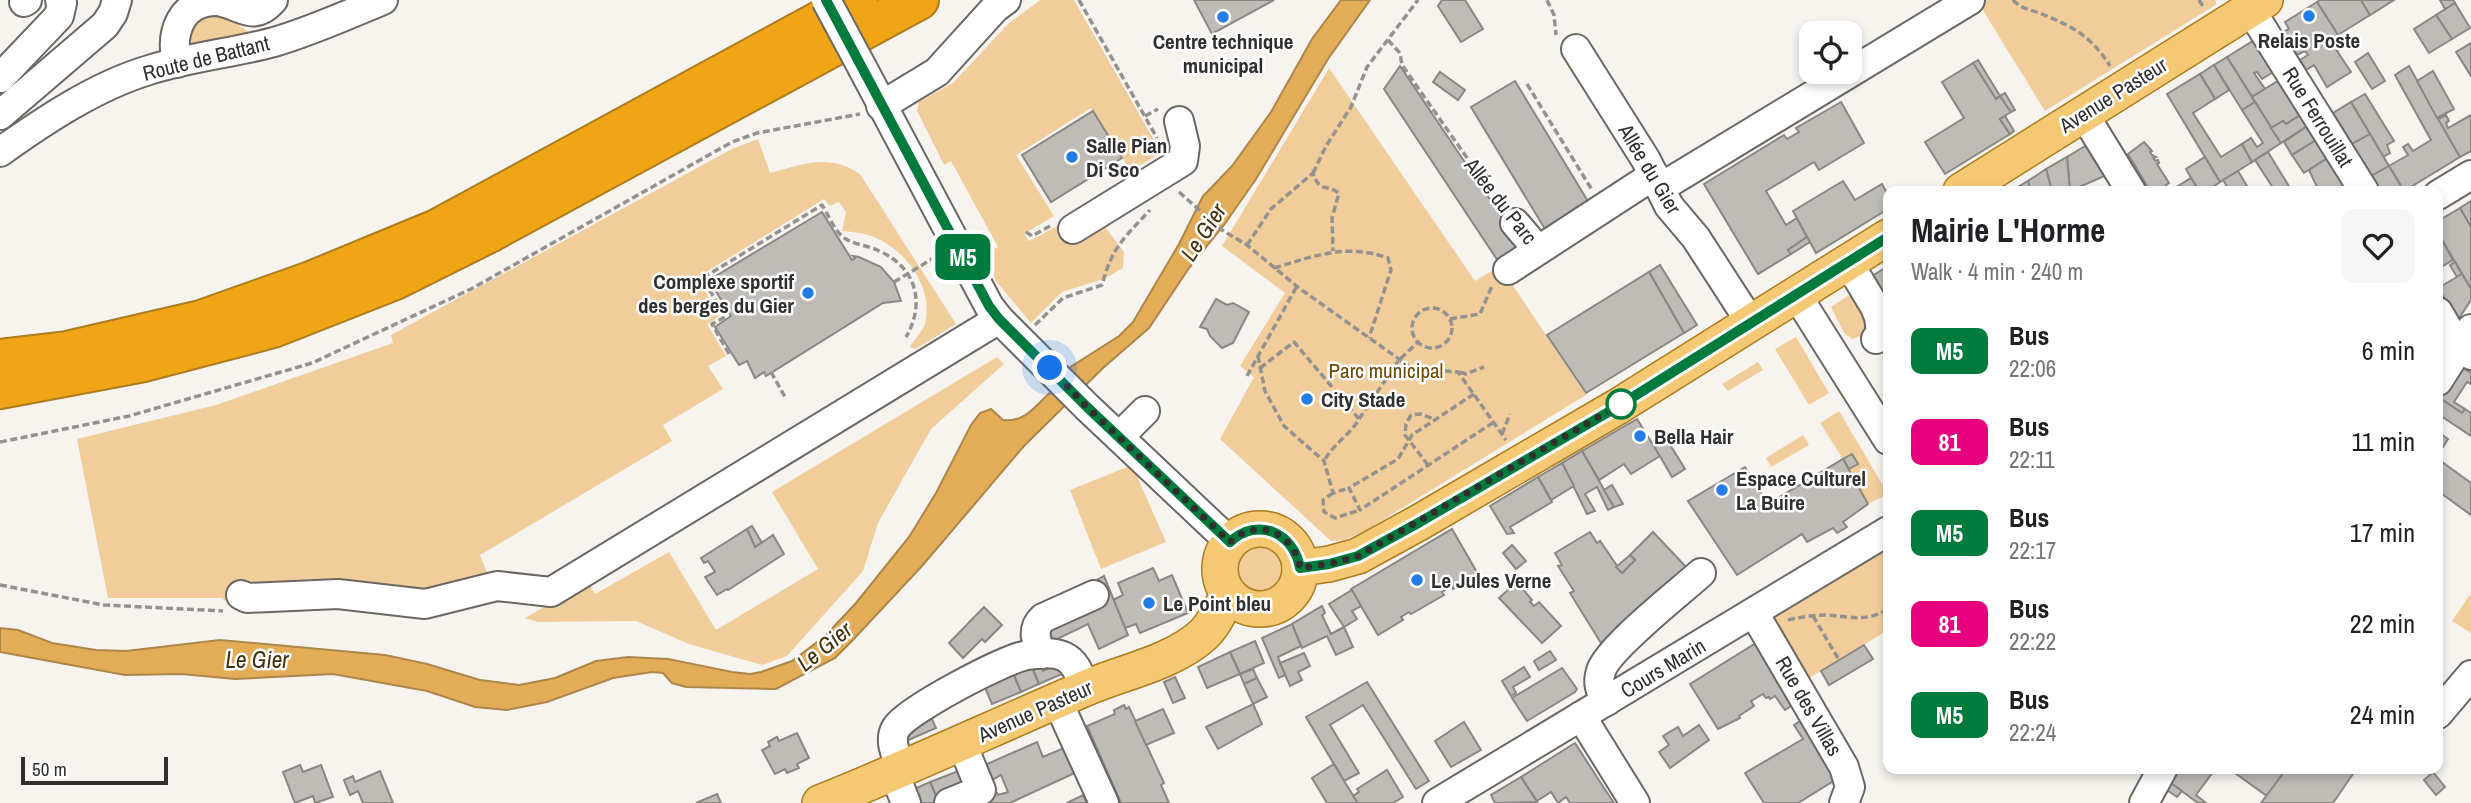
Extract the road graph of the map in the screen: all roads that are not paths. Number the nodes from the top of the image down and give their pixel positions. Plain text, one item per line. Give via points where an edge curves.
1 (60, 0) edge
2 (117, 0) edge
3 (273, 0) edge
4 (383, 0) edge
5 (826, 0) edge
6 (859, 0) edge
7 (919, 0) edge
8 (1006, 0) edge
9 (1970, 0) edge
10 (2245, 6) edge
11 (1576, 49) road end
12 (177, 63) junction
13 (0, 78) edge
14 (881, 106) junction
15 (2083, 113) junction
16 (0, 115) edge
17 (1179, 121) dead end
18 (0, 152) edge
19 (2471, 175) edge
20 (1657, 182) junction
21 (1969, 186) edge
22 (2128, 186) edge
23 (2361, 186) edge
24 (2443, 192) edge
25 (1515, 223) road end
26 (1067, 224) road end
27 (1883, 240) edge
28 (1538, 250) junction
29 (1848, 262) junction
30 (1508, 270) road end
31 (1796, 294) junction
32 (2443, 318) edge
33 (999, 319) junction
34 (1751, 323) junction
35 (1883, 336) edge
36 (2467, 344) edge
37 (0, 359) edge
38 (1838, 359) junction
39 (2443, 375) edge
40 (0, 389) edge
41 (1146, 411) dead end
42 (1883, 432) edge
43 (1119, 437) junction
44 (1883, 535) edge
45 (1230, 542) junction
46 (1300, 568) junction
47 (1701, 573) dead end
48 (383, 576) dead end
49 (1228, 594) junction
50 (242, 595) dead end
51 (1094, 595) dead end
52 (398, 601) junction
53 (1760, 622) junction
54 (1041, 654) junction
55 (2471, 674) edge
56 (1071, 694) junction
57 (1607, 701) junction
58 (2443, 708) edge
59 (1581, 716) junction
60 (962, 744) junction
61 (2157, 774) edge
62 (901, 782) edge
63 (1851, 800) edge
64 (831, 801) edge
65 (949, 803) edge
66 (1104, 803) edge
67 (1437, 803) edge
68 (1635, 803) edge
69 (2144, 803) edge

1 - 13 street via 59,16
2 - 16 street via 105,25
3 - 12 street via 258,12 218,1 193,7 177,23 173,43
4 - 12 street, Route de Battant via 276,41
5 - 14 street, bridge
6 - 37 highway via 424,234 201,320 67,351
7 - 40 highway via 395,280 274,328 144,362
8 - 14 street via 937,72
9 - 20 street, Allée du Parc
10 - 15 main road, Avenue Pasteur
10 - 23 street, Rue Ferrouillat
11 - 20 street, Allée du Gier
12 - 18 street, Route de Battant via 112,85 46,120
14 - 33 street
15 - 21 main road, Avenue Pasteur
15 - 22 street
17 - 26 street via 1183,161
19 - 24 street
20 - 28 street, Allée du Parc
20 - 34 street, Allée du Gier
25 - 28 street, Allée du Parc
27 - 29 main road
28 - 30 street
29 - 31 main road
29 - 35 street via 1875,307
31 - 34 main road
31 - 38 street
32 - 36 street
33 - 43 street
33 - 52 street via 551,592 497,586 425,604
34 - 46 main road via 1617,407 1379,544 1342,562
35 - 38 street
36 - 39 street
38 - 42 street
41 - 43 street
43 - 45 street
44 - 53 street, Cours Marin
45 - 46 main road via 1246,532 1271,531 1292,545
45 - 49 main road via 1220,571
46 - 49 main road via 1293,593 1273,607 1248,608
47 - 57 street via 1604,664 1599,682
48 - 52 street
49 - 56 main road, Avenue Pasteur via 1210,626 1193,641
50 - 52 street via 338,594
51 - 54 street via 1037,623 1035,638
53 - 57 street, Cours Marin
53 - 63 street, Rue des Villas via 1849,776
54 - 56 street via 1058,654 1073,663
54 - 62 street via 1013,659 901,722 893,738
55 - 58 street
56 - 60 main road, Avenue Pasteur
56 - 66 street via 1088,768
57 - 59 street, Cours Marin
59 - 67 street, Cours Marin
59 - 68 street
60 - 62 main road, Avenue Pasteur
60 - 65 street via 989,786
61 - 69 street
62 - 64 main road, Avenue Pasteur

